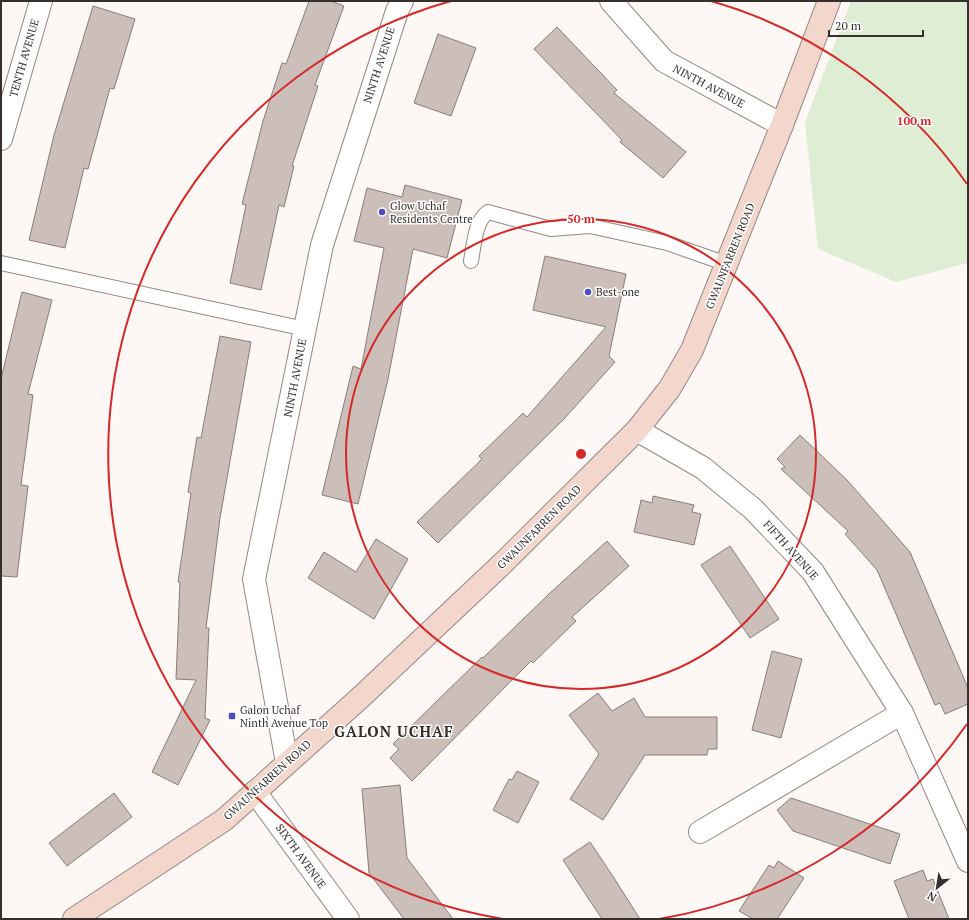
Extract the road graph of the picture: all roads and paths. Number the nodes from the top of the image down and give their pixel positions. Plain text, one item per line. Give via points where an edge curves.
1 (41, 1) edge
2 (402, 1) edge
3 (611, 1) edge
4 (829, 1) edge
5 (782, 125) junction
6 (1, 139) edge
7 (471, 260) dead end
8 (1, 263) edge
9 (727, 264) junction
10 (305, 328) junction
11 (637, 430) junction
12 (902, 713) junction
13 (287, 763) junction
14 (255, 792) junction
15 (700, 832) dead end
16 (968, 861) edge
17 (74, 919) edge
18 (348, 919) edge

1 - 6 street, TENTH AVENUE
2 - 10 street, NINTH AVENUE via 394,18 322,245
3 - 5 street, NINTH AVENUE via 664,62
4 - 5 street, GWAUNFARREN ROAD
5 - 9 street, GWAUNFARREN ROAD
7 - 9 lane via 476,232 483,215 488,212 551,229 590,226 668,244
8 - 10 lane
9 - 11 street, GWAUNFARREN ROAD via 692,350 670,388
10 - 13 street, NINTH AVENUE via 254,579
11 - 12 street, FIFTH AVENUE via 714,477 753,509 813,572
11 - 13 street, GWAUNFARREN ROAD via 502,564
12 - 15 street
12 - 16 street, FIFTH AVENUE
13 - 14 street, GWAUNFARREN ROAD
14 - 17 street, GWAUNFARREN ROAD via 224,820
14 - 18 street, SIXTH AVENUE

